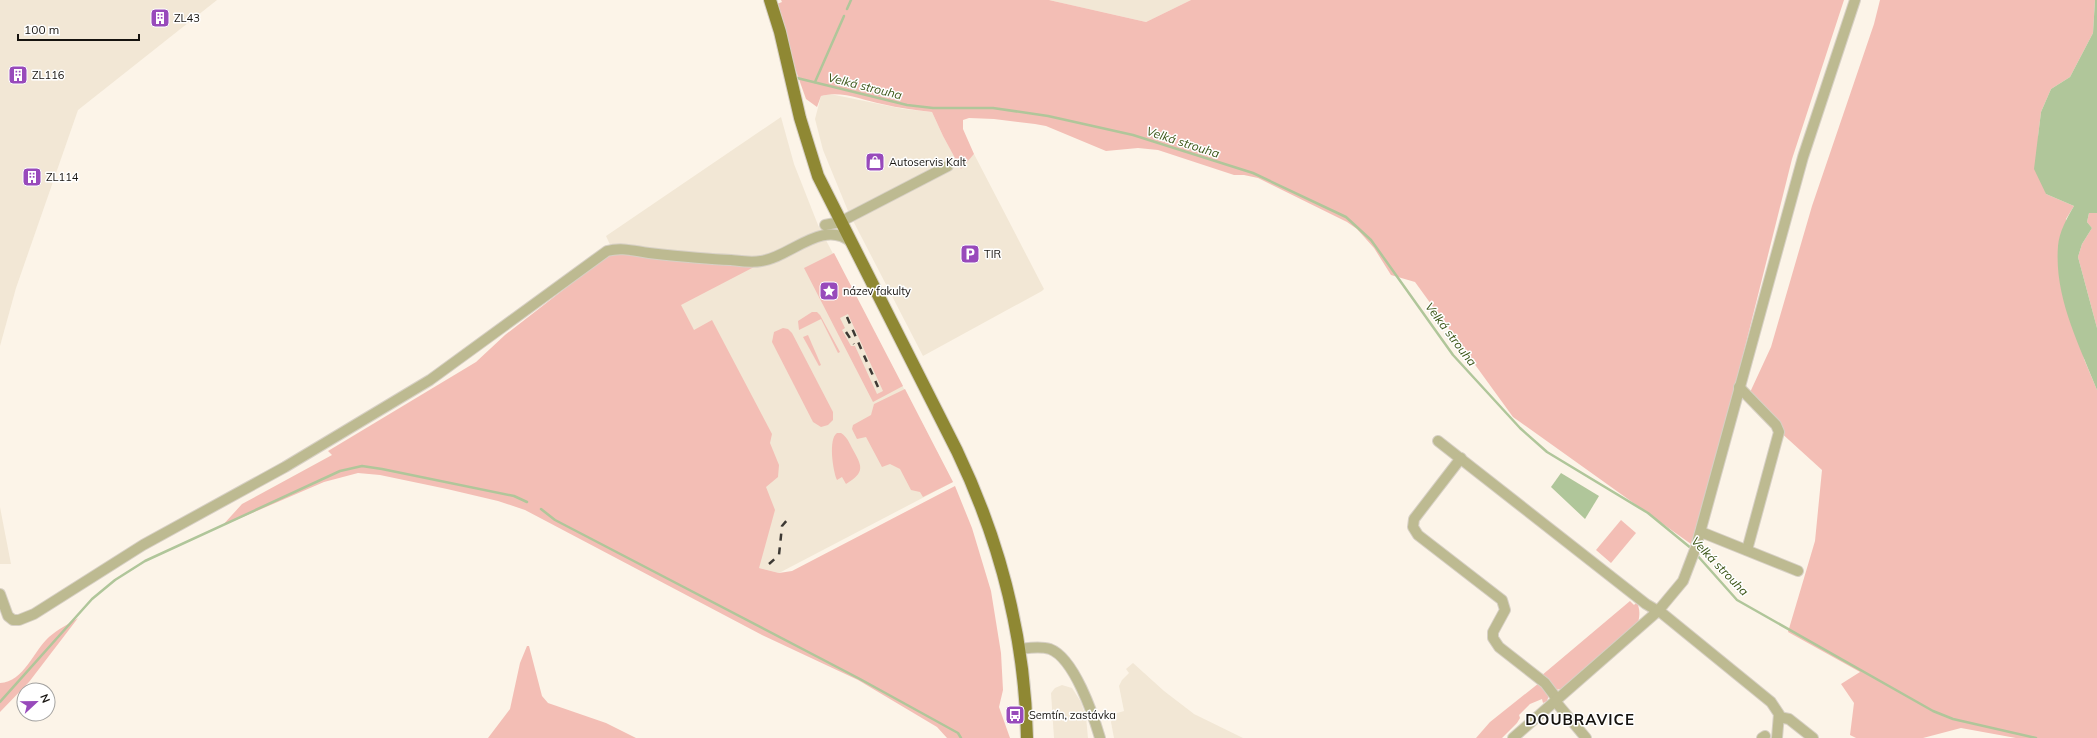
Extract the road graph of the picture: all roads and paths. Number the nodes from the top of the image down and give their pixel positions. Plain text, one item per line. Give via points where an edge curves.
1 (770, 0) edge
2 (1855, 0) edge
3 (948, 166) dead end
4 (831, 204) junction
5 (840, 222) junction
6 (828, 230) junction
7 (850, 242) junction
8 (1739, 387) junction
9 (1438, 441) dead end
10 (1461, 458) junction
11 (1701, 532) junction
12 (1747, 550) junction
13 (1798, 571) dead end
14 (0, 594) edge
15 (1658, 611) junction
16 (1019, 649) junction
17 (1023, 694) junction
18 (1556, 700) junction
19 (1779, 717) junction
20 (1022, 738) edge
21 (1027, 738) edge
22 (1100, 738) edge
23 (1513, 738) edge
24 (1586, 738) edge
25 (1777, 738) edge
26 (1814, 738) edge

1 - 4 main road via 809,150
2 - 8 street via 1803,157
3 - 5 street
4 - 5 main road
4 - 6 street
5 - 6 street
5 - 7 main road
6 - 7 street
6 - 14 street via 767,260 756,262 628,249 607,251 430,380 285,467 143,545 34,614 13,620 8,616
7 - 16 main road via 971,480 1005,578
8 - 11 street
8 - 12 street via 1779,430
9 - 10 street
10 - 15 street
10 - 18 street via 1414,519 1413,527 1418,535 1502,600 1505,610 1492,632 1495,642 1544,683
11 - 12 street
11 - 15 street via 1680,584
12 - 13 street
15 - 18 street
15 - 19 street via 1771,702 1776,707
16 - 17 main road
16 - 22 street via 1047,648 1061,657 1086,699
17 - 20 main road
17 - 21 main road
18 - 23 street
18 - 24 street
19 - 25 street
19 - 26 street via 1789,719

